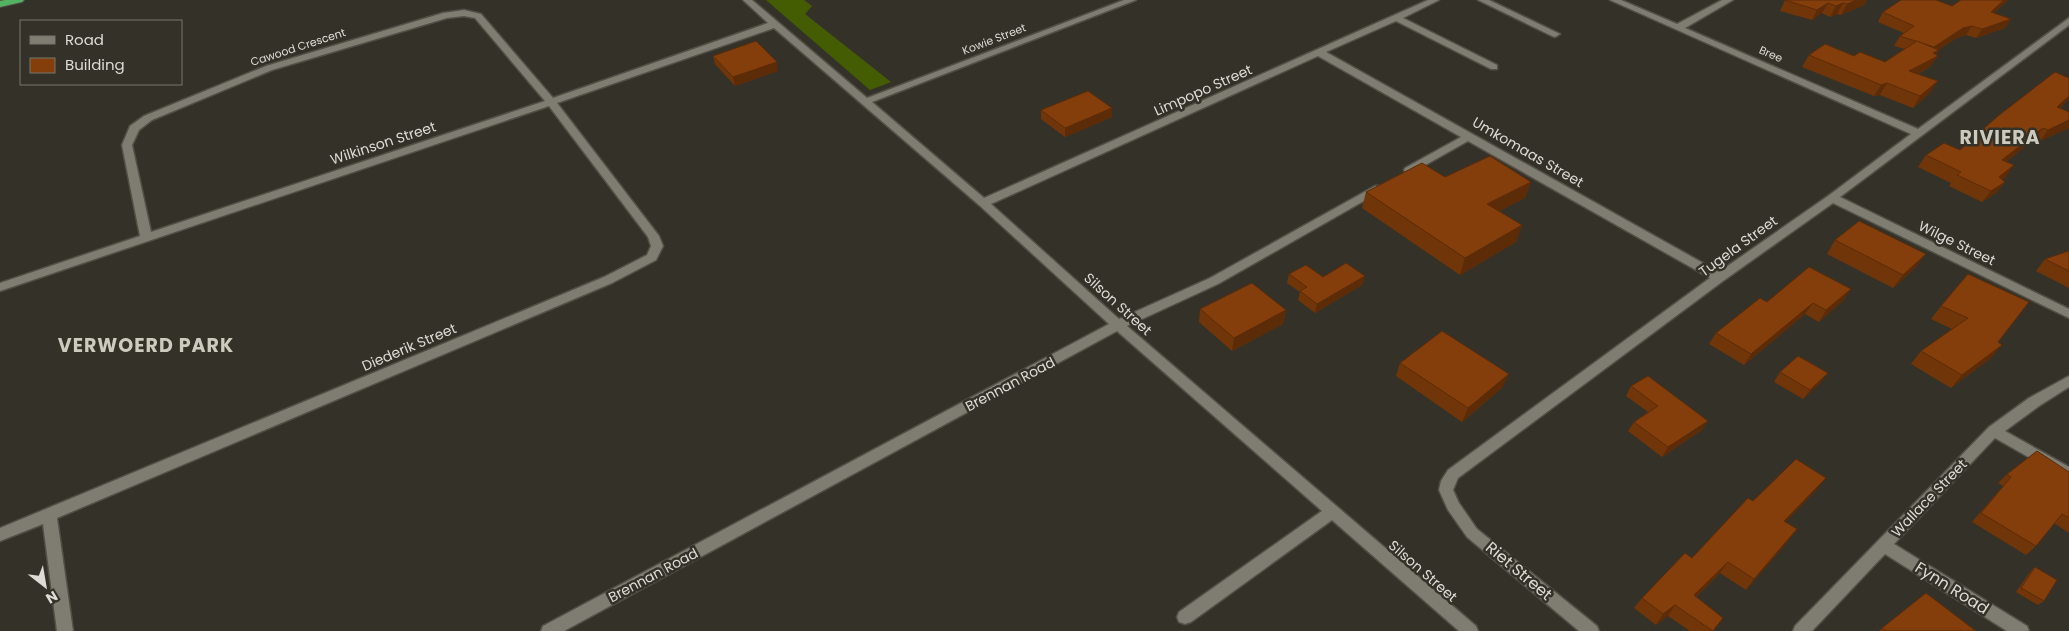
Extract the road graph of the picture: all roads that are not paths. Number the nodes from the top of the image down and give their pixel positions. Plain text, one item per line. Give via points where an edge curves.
1 (19, 0) edge
2 (747, 0) edge
3 (1132, 0) edge
4 (1435, 0) edge
5 (1482, 0) edge
6 (1614, 0) edge
7 (1729, 0) edge
8 (0, 4) edge
9 (1397, 18) junction
10 (2069, 21) edge
11 (775, 24) junction
12 (1680, 27) junction
13 (1555, 34) dead end
14 (1320, 53) junction
15 (1494, 67) dead end
16 (551, 102) junction
17 (864, 102) junction
18 (1918, 133) junction
19 (1470, 136) junction
20 (1832, 198) junction
21 (983, 203) junction
22 (146, 238) junction
23 (1719, 278) junction
24 (0, 287) edge
25 (2069, 314) edge
26 (1118, 325) junction
27 (2069, 381) edge
28 (1994, 431) junction
29 (2069, 474) edge
30 (1453, 506) joint
31 (1333, 512) junction
32 (49, 515) junction
33 (0, 535) edge
34 (1883, 545) junction
35 (1185, 618) dead end
36 (65, 631) edge
37 (549, 631) edge
38 (1470, 631) edge
39 (1591, 631) edge
40 (1801, 631) edge
41 (2021, 631) edge

1 - 8 highway
2 - 11 street, Silson Street
3 - 17 street, Kowie Street
4 - 9 street, Limpopo Street
5 - 13 street
6 - 12 street, Bree
7 - 12 street
9 - 14 street, Limpopo Street
9 - 15 street
10 - 18 street, Tugela Street
11 - 16 street, Wilkinson Street
11 - 17 street, Silson Street
12 - 18 street, Bree
14 - 19 street, Umkomaas Street
14 - 21 street, Limpopo Street
16 - 22 street, Wilkinson Street
16 - 22 street, Cawood Crescent via 478,16 464,13 446,15 269,68 148,118 134,128 127,145
16 - 32 street, Diederik Street via 653,236 657,246 652,257 608,280
17 - 21 street, Silson Street
18 - 20 street, Tugela Street
19 - 23 street, Umkomaas Street
19 - 26 street, Brennan Road via 1214,281
20 - 23 street, Tugela Street
20 - 25 street, Wilge Street
21 - 26 street, Silson Street
22 - 24 street, Wilkinson Street
23 - 30 street, Tugela Street via 1453,474 1446,490
26 - 31 street, Silson Street
26 - 37 street, Brennan Road
27 - 28 street, Wallace Street
28 - 29 street
28 - 34 street, Wallace Street
30 - 39 street, Riet Street via 1472,533
31 - 35 street
31 - 38 street, Silson Street
32 - 33 street, Diederik Street
32 - 36 street
34 - 40 street, Wallace Street
34 - 41 street, Fynn Road

